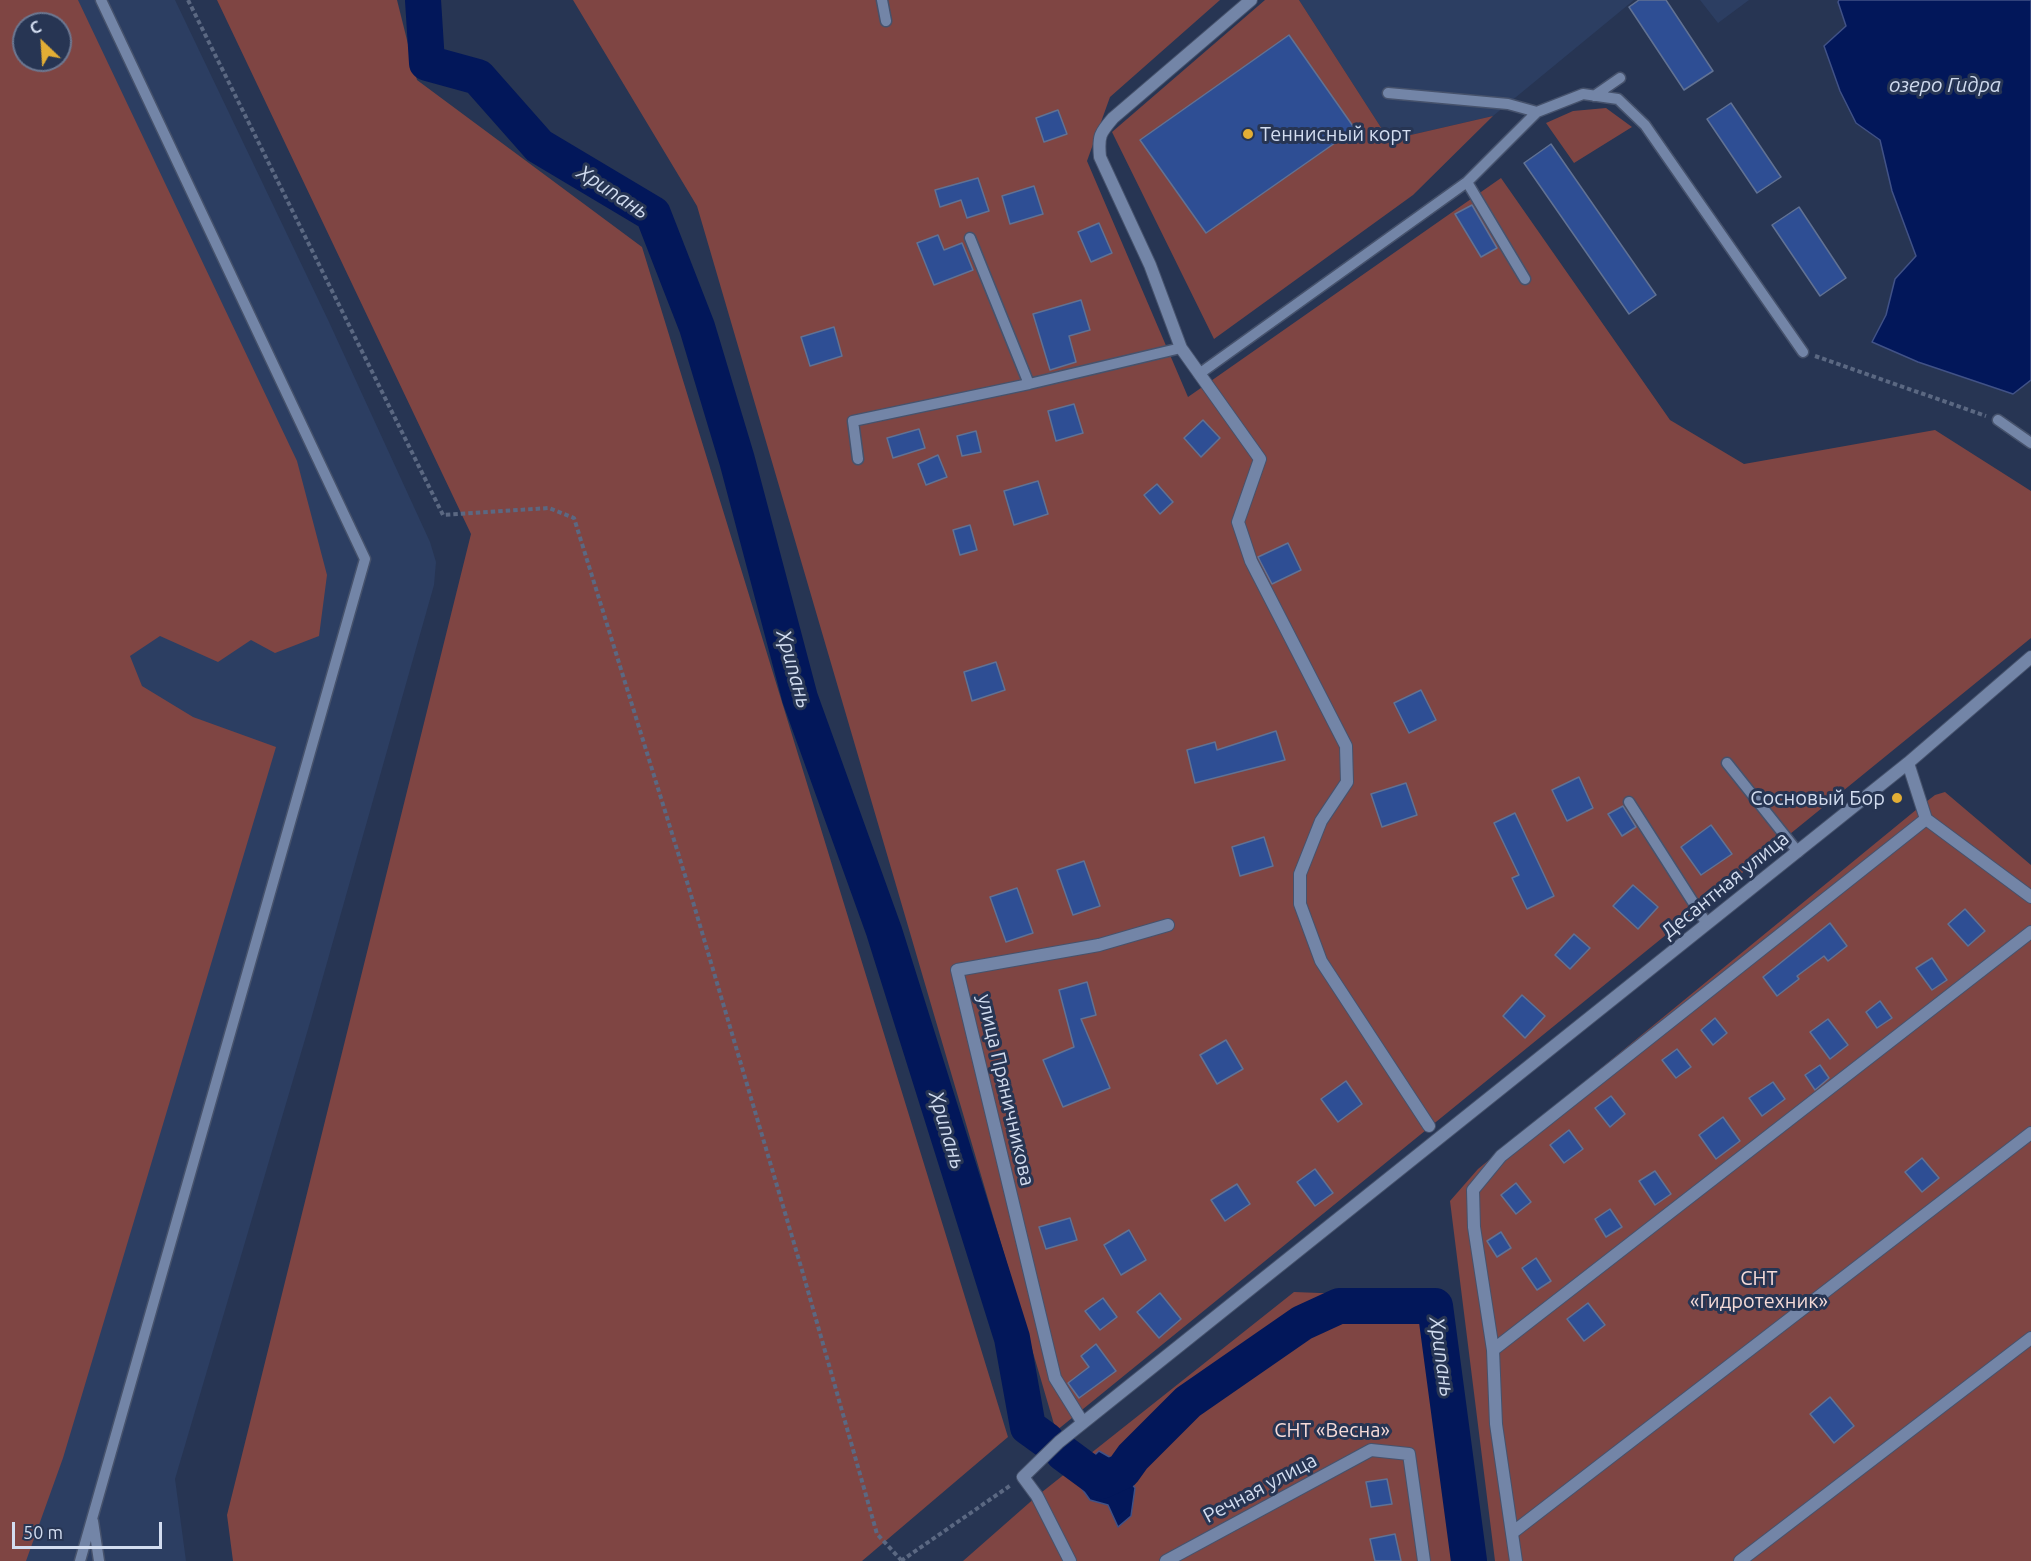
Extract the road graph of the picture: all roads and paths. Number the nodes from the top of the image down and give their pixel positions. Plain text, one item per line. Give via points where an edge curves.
1 (101, 0) edge
2 (188, 0) edge
3 (882, 0) edge
4 (1251, 0) edge
5 (886, 21) dead end
6 (1620, 78) dead end
7 (1388, 93) dead end
8 (1594, 96) junction
9 (1537, 112) junction
10 (1094, 141) dead end
11 (1100, 156) junction
12 (1467, 182) junction
13 (970, 238) dead end
14 (1525, 279) dead end
15 (1181, 348) junction
16 (1803, 352) joint
17 (1199, 374) junction
18 (1029, 384) junction
19 (1998, 420) joint
20 (2031, 443) edge
21 (858, 459) dead end
22 (2031, 657) edge
23 (1727, 763) dead end
24 (1908, 763) junction
25 (1629, 802) dead end
26 (1926, 819) junction
27 (1797, 852) junction
28 (2031, 897) edge
29 (1707, 924) junction
30 (1168, 925) dead end
31 (2031, 932) edge
32 (1430, 1126) dead end
33 (2031, 1133) edge
34 (2031, 1338) edge
35 (1493, 1350) junction
36 (1083, 1423) junction
37 (1023, 1477) junction
38 (93, 1517) junction
39 (1512, 1533) junction
40 (80, 1561) edge
41 (99, 1561) edge
42 (901, 1561) edge
43 (1070, 1561) edge
44 (1166, 1561) edge
45 (1424, 1561) edge
46 (1516, 1561) edge
47 (1740, 1561) edge

1 - 38 lane via 365,560
2 - 42 path via 443,515 549,508 574,518 688,885 877,1534
3 - 5 lane
4 - 11 street via 1113,118 1101,131
6 - 8 lane
7 - 9 lane via 1508,104
8 - 9 lane via 1583,94
8 - 16 lane via 1618,99 1645,125
9 - 12 lane
10 - 11 lane
11 - 15 street via 1150,266
12 - 14 lane
12 - 17 lane
13 - 18 lane
15 - 17 street
15 - 18 lane
16 - 19 path
17 - 32 street via 1260,459 1238,522 1251,561 1346,746 1347,782 1321,821 1300,874 1300,904 1321,961
18 - 21 lane via 853,421
19 - 20 lane
22 - 24 street, Десантная улица
23 - 27 lane
24 - 26 street
24 - 27 street, Десантная улица
25 - 29 lane
26 - 28 street
26 - 35 street via 1501,1156 1473,1190 1474,1227
27 - 29 street, Десантная улица
29 - 36 street, Десантная улица
30 - 36 street, улица Пряничникова via 1099,945 957,970 1055,1378
31 - 35 street
33 - 39 street
34 - 47 street
35 - 39 street via 1496,1424
36 - 37 street, Десантная улица
37 - 42 path
37 - 43 street
38 - 40 lane
38 - 41 lane
39 - 46 street
44 - 45 street, Речная улица via 1371,1450 1409,1454

